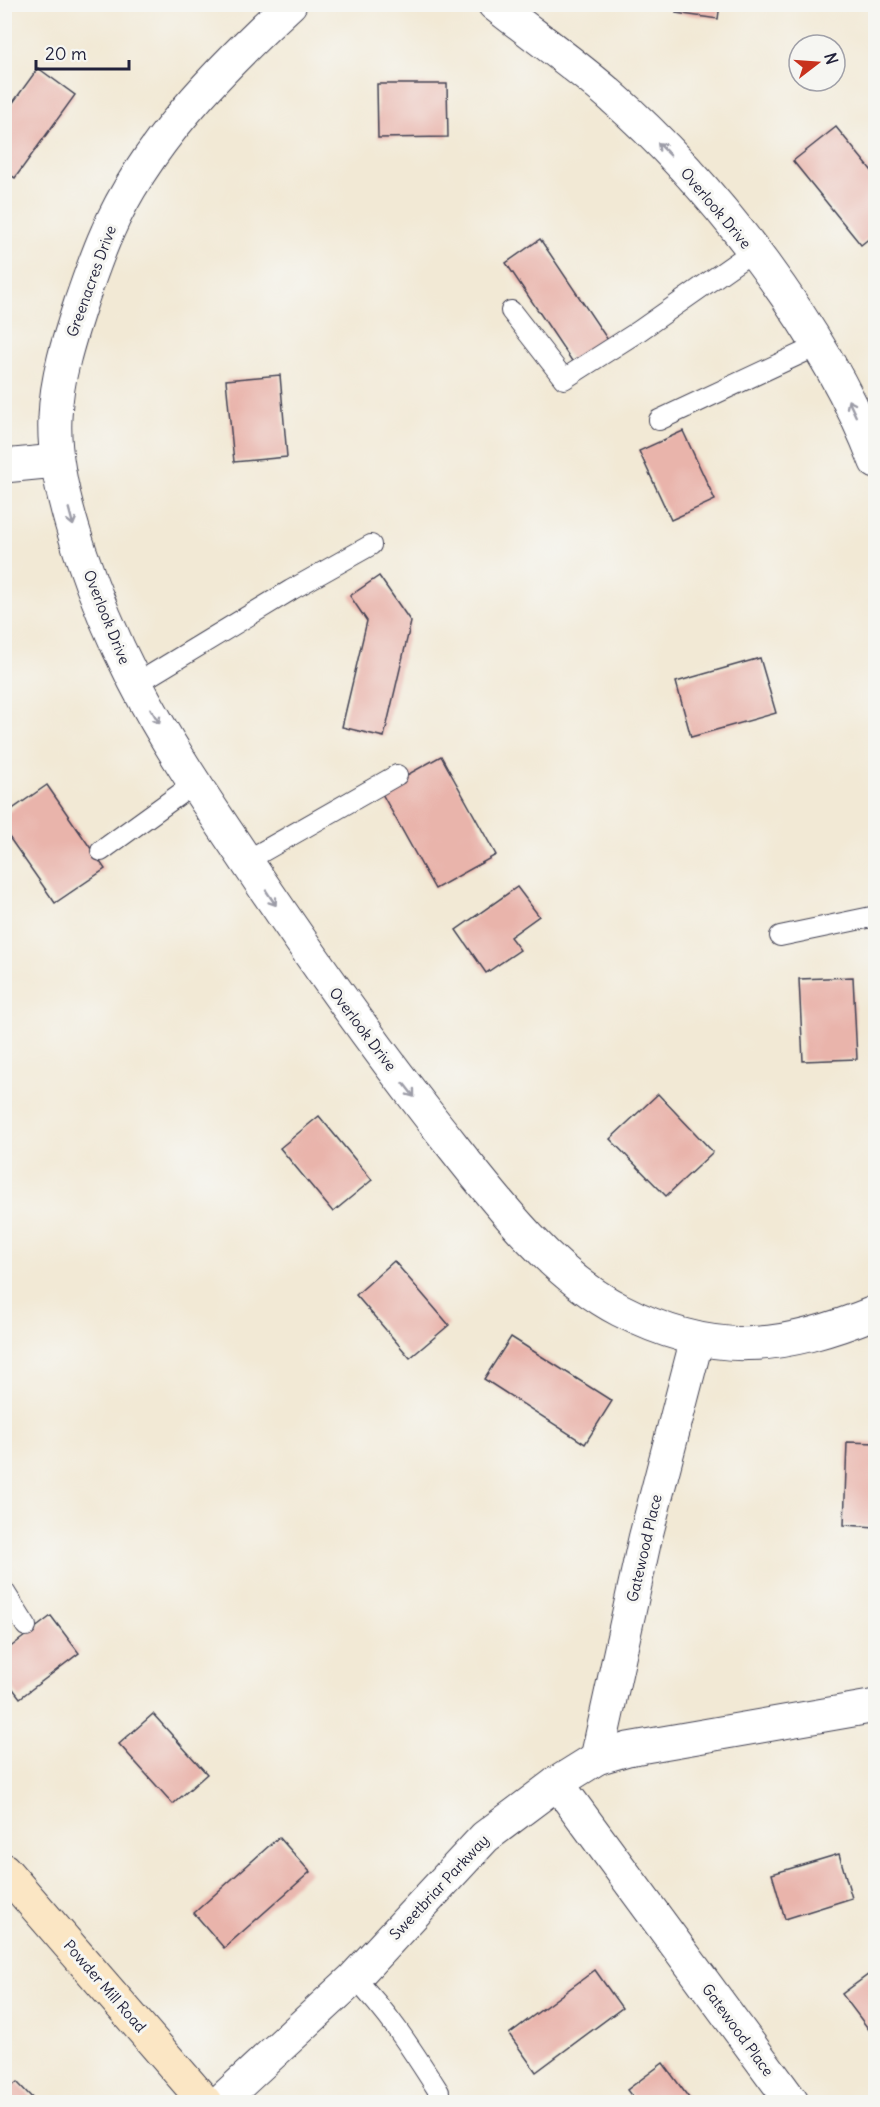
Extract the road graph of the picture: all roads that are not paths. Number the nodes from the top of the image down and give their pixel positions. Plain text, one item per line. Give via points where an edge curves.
1 (290, 4) edge
2 (494, 4) edge
3 (753, 251) junction
4 (511, 311) dead end
5 (817, 346) junction
6 (659, 420) dead end
7 (56, 461) junction
8 (876, 462) edge
9 (4, 466) edge
10 (371, 545) dead end
11 (136, 684) junction
12 (397, 775) dead end
13 (195, 783) junction
14 (101, 850) dead end
15 (246, 861) junction
16 (876, 916) edge
17 (780, 936) dead end
18 (876, 1312) edge
19 (697, 1339) junction
20 (4, 1591) edge
21 (26, 1626) dead end
22 (876, 1706) edge
23 (597, 1758) junction
24 (557, 1783) junction
25 (4, 1870) edge
26 (354, 1978) junction
27 (439, 2092) dead end
28 (205, 2103) edge
29 (220, 2103) edge
30 (792, 2103) edge

1 - 7 street, Greenacres Drive via 184,113 131,187 107,231 71,331 60,380 55,418
3 -> 2 street, Overlook Drive via 681,166 609,94
3 - 4 lane via 564,379
3 - 5 street, Overlook Drive
5 - 6 lane
8 -> 5 street, Overlook Drive via 845,392
7 - 9 street
7 -> 11 street, Overlook Drive via 78,541 109,626
10 - 11 lane
11 -> 13 street, Overlook Drive
12 - 15 lane
13 - 14 lane
13 - 15 street, Overlook Drive
15 -> 19 street, Overlook Drive via 325,979 461,1156 534,1242 575,1279 616,1308
16 - 17 lane
18 - 19 street, Overlook Drive via 827,1332 773,1343 731,1345
19 - 23 street, Gatewood Place via 645,1539
20 - 21 lane
22 - 23 street, Sweetbriar Parkway via 628,1749
23 - 24 street, Sweetbriar Parkway
24 - 26 street, Sweetbriar Parkway via 485,1837
24 - 30 street, Gatewood Place
25 - 28 main road, Powder Mill Road
26 - 27 lane via 405,2038
26 - 29 street, Sweetbriar Parkway

